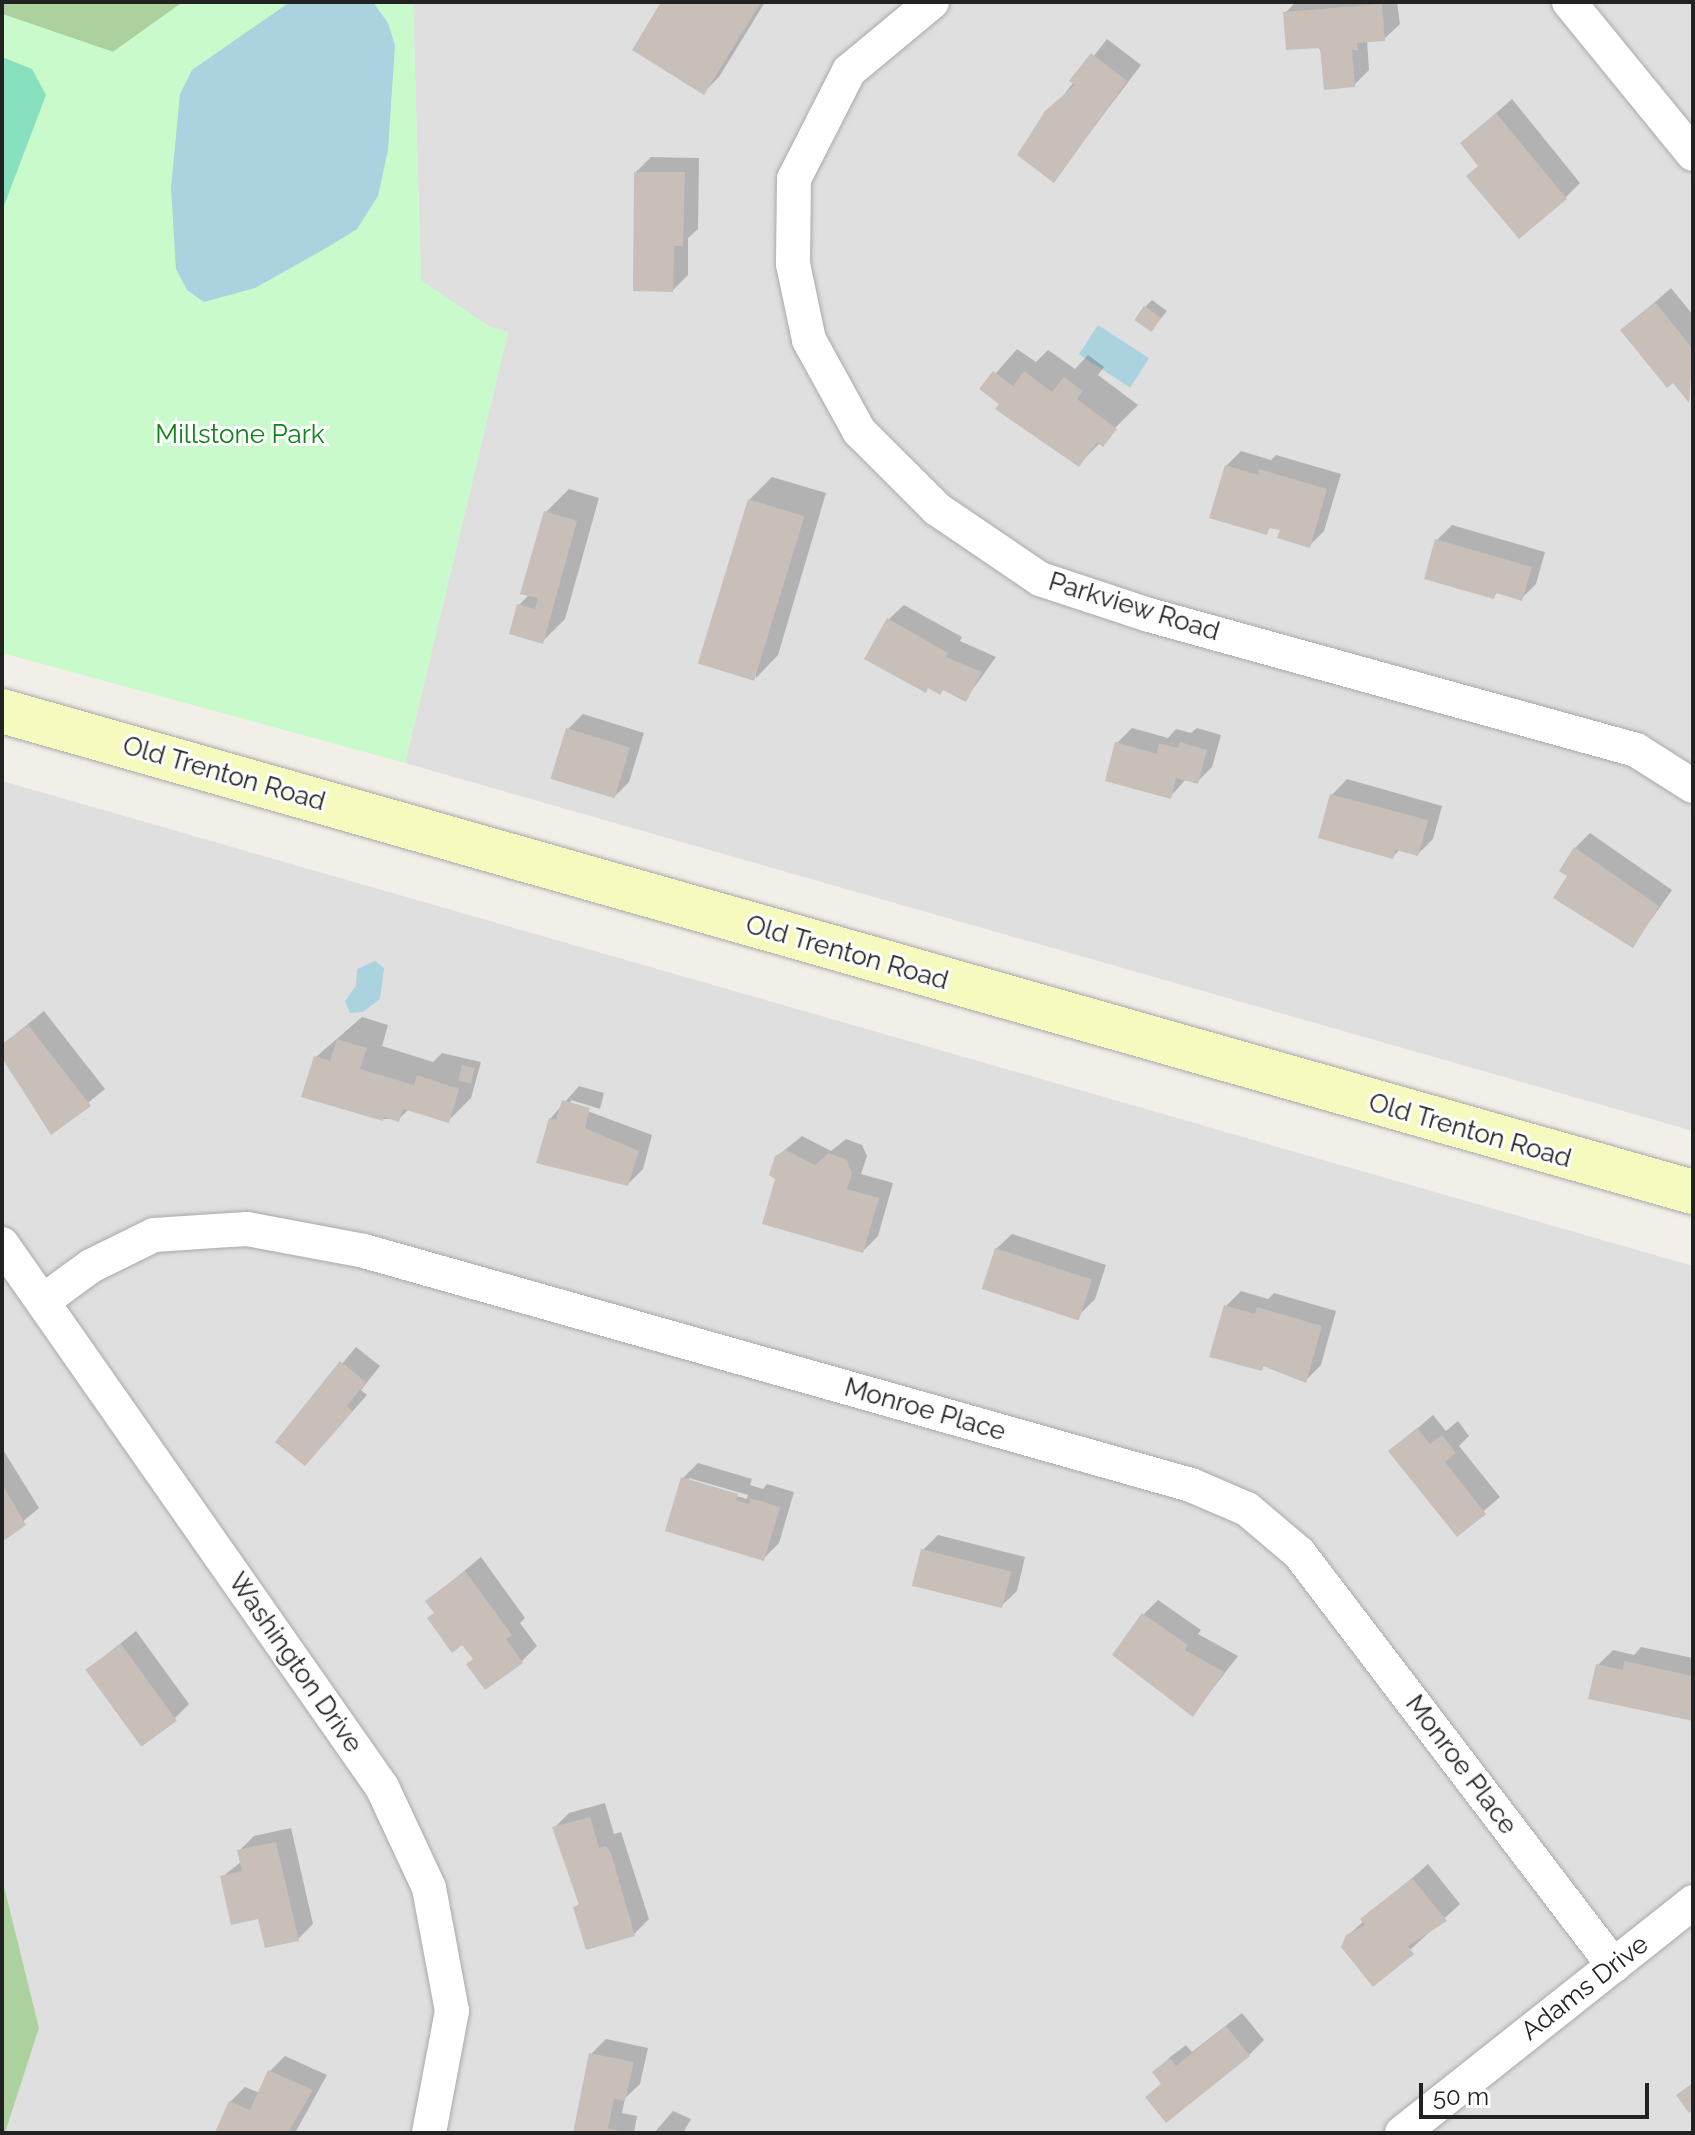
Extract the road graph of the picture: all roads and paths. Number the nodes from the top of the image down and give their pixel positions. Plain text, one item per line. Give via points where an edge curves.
1 (932, 2) edge
2 (1569, 2) edge
3 (1693, 154) edge
4 (2, 711) edge
5 (1693, 786) edge
6 (1693, 1192) edge
7 (2, 1244) edge
8 (43, 1301) junction
9 (1693, 1902) edge
10 (1614, 1966) junction
11 (429, 2133) edge
12 (1402, 2133) edge

1 - 5 street, Parkview Road via 849,71 794,179 793,264 809,340 859,431 937,509 1040,579 1149,615 1636,750
2 - 3 street
4 - 6 main road, Old Trenton Road
7 - 8 street, Washington Drive
8 - 10 street, Monroe Place via 91,1266 154,1235 247,1229 364,1251 1191,1485 1247,1509 1299,1553
8 - 11 street, Washington Drive via 382,1787 429,1888 452,2011
9 - 10 street, Adams Drive
10 - 12 street, Adams Drive

